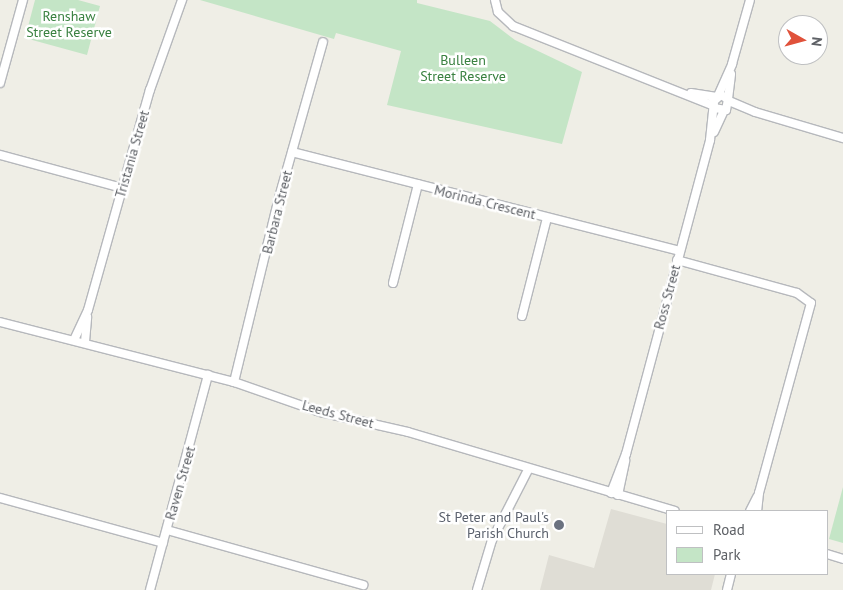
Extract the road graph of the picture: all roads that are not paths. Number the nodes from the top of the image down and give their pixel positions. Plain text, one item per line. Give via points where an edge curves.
1 (24, 0) edge
2 (182, 0) edge
3 (495, 0) edge
4 (750, 0) edge
5 (323, 42) dead end
6 (732, 64) junction
7 (0, 83) edge
8 (684, 92) junction
9 (718, 96) junction
10 (728, 100) junction
11 (714, 107) junction
12 (725, 110) junction
13 (754, 112) junction
14 (843, 138) edge
15 (710, 140) junction
16 (0, 151) edge
17 (292, 152) junction
18 (0, 155) edge
19 (9, 156) junction
20 (418, 184) junction
21 (122, 188) junction
22 (547, 218) junction
23 (678, 256) junction
24 (392, 283) dead end
25 (88, 310) junction
26 (522, 316) dead end
27 (0, 322) edge
28 (74, 340) junction
29 (85, 342) junction
30 (208, 375) junction
31 (234, 382) junction
32 (528, 470) junction
33 (759, 493) junction
34 (615, 494) junction
35 (0, 498) edge
36 (671, 510) edge
37 (750, 510) edge
38 (757, 510) edge
39 (167, 530) junction
40 (163, 543) junction
41 (828, 554) edge
42 (843, 559) edge
43 (731, 575) edge
44 (363, 585) dead end
45 (150, 590) edge
46 (477, 590) edge
47 (726, 590) edge

1 - 7 street
2 - 21 street, Tristania Street via 156,68
3 - 8 street via 498,12 513,26
4 - 6 street
5 - 17 street, Barbara Street
6 - 9 street
6 - 10 street
8 - 9 street
8 - 11 street
9 - 10 street
9 - 11 street, Ross Street
10 - 12 street, Ross Street
10 - 13 street
11 - 12 street
11 - 15 street, Ross Street
12 - 13 street
12 - 15 street, Ross Street
13 - 14 street
15 - 23 street, Ross Street
16 - 19 street
17 - 20 street, Morinda Crescent
17 - 31 street, Barbara Street
18 - 19 street
19 - 21 street
20 - 22 street, Morinda Crescent
20 - 24 street
21 - 25 street, Tristania Street
22 - 23 street, Morinda Crescent
22 - 26 street
23 - 33 street, Morinda Crescent via 797,293 811,303
23 - 34 street, Ross Street
25 - 28 street, Tristania Street
25 - 29 street, Tristania Street
27 - 28 street, Leeds Street
28 - 29 street, Leeds Street
29 - 30 street, Leeds Street
30 - 31 street, Leeds Street
30 - 39 street, Raven Street
31 - 32 street, Leeds Street via 320,412 408,432
32 - 34 street, Leeds Street
32 - 46 street via 492,540
33 - 37 street, Morinda Crescent
33 - 38 street, Morinda Crescent
34 - 36 street, Leeds Street
35 - 40 street
39 - 40 street, Raven Street
39 - 44 street
40 - 45 street, Raven Street
41 - 42 street
43 - 47 street

